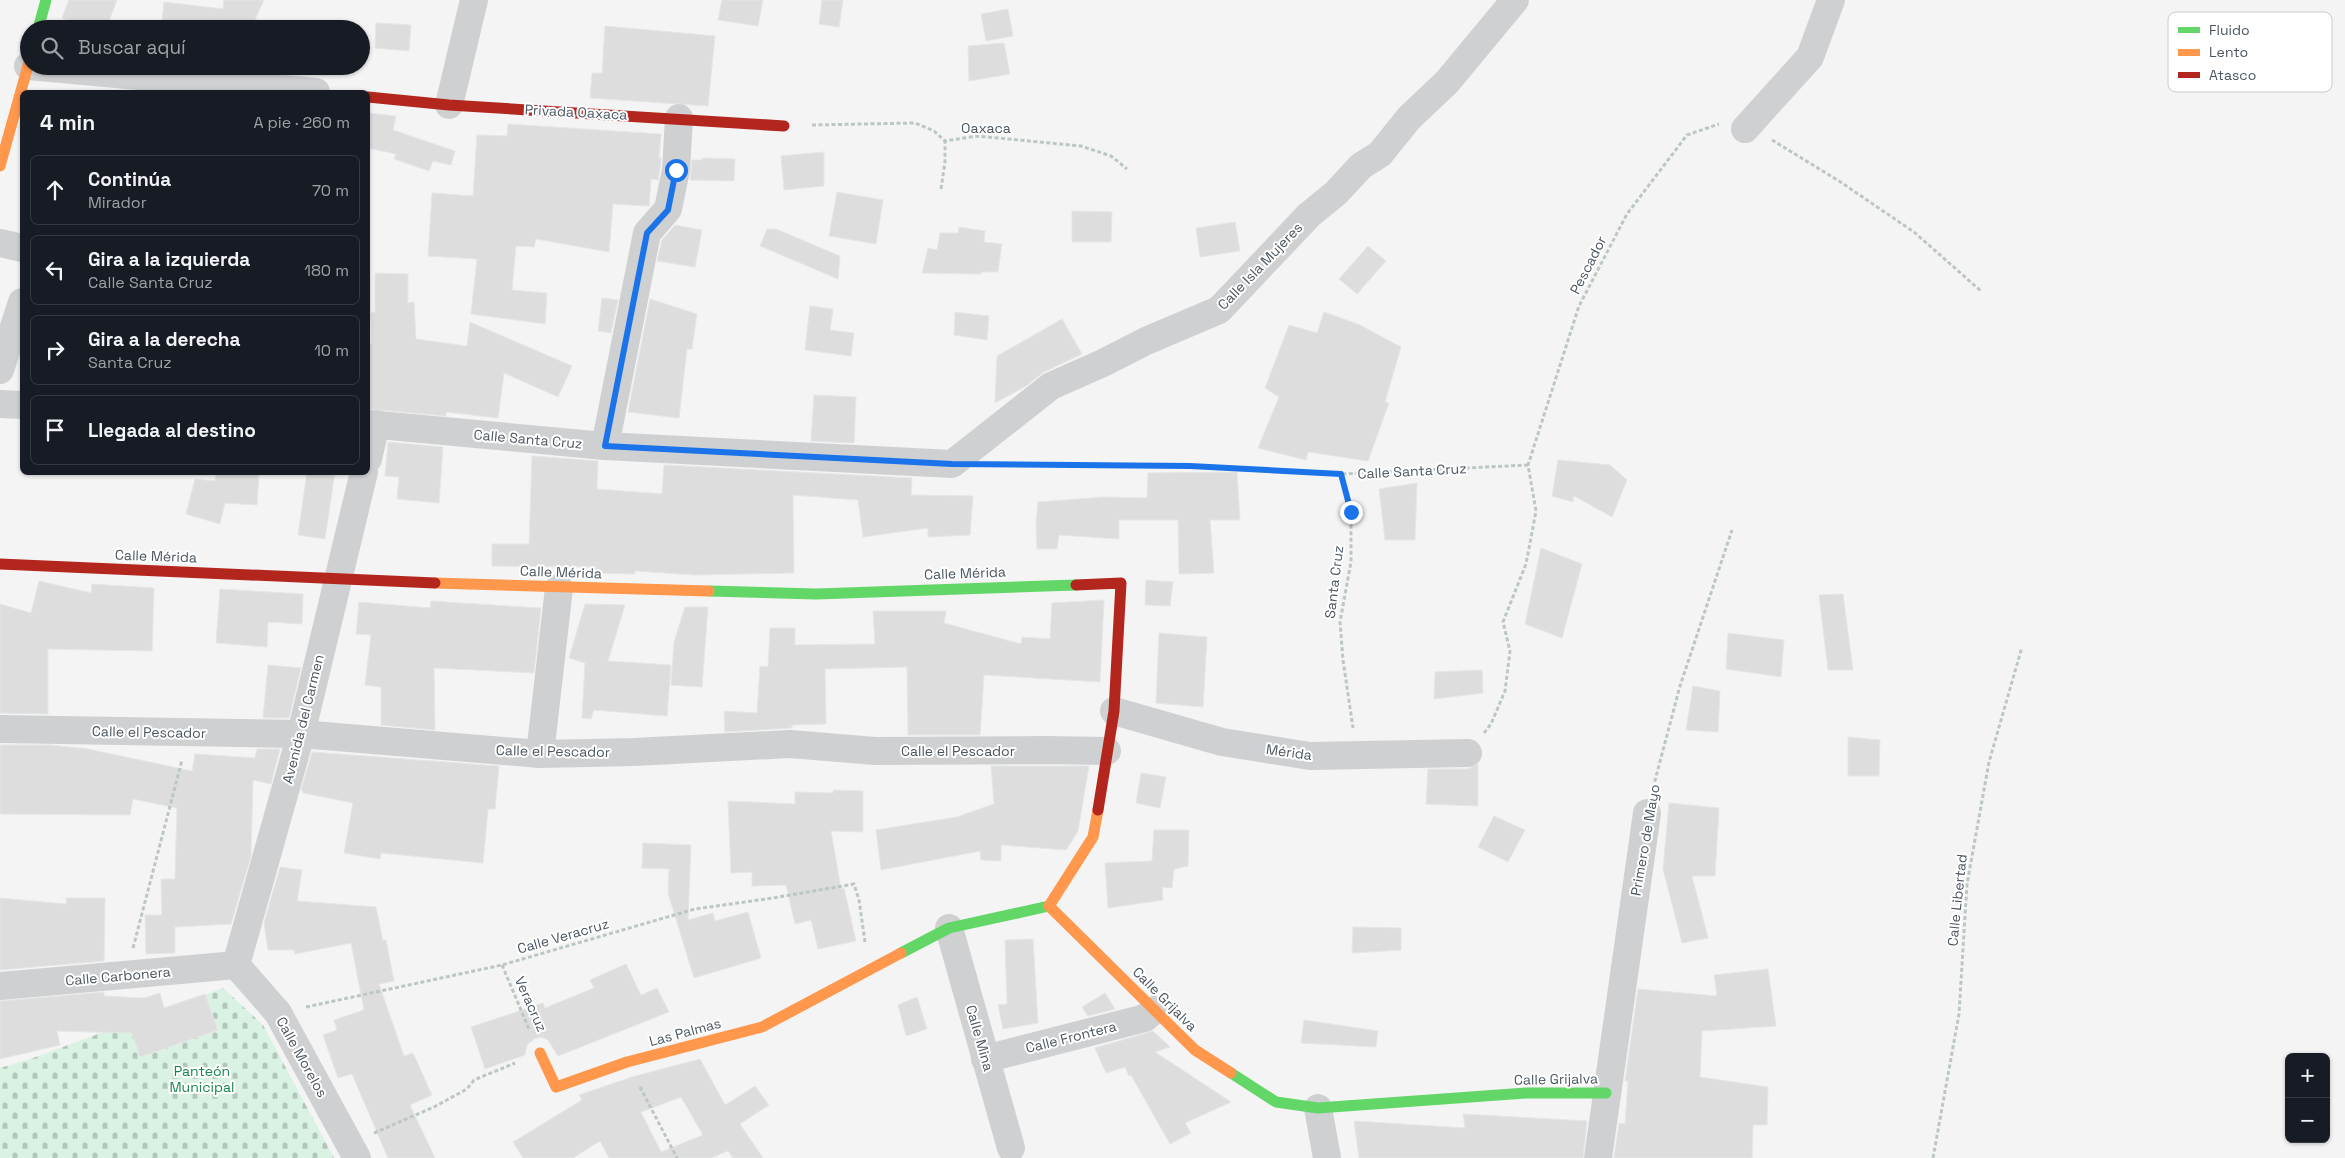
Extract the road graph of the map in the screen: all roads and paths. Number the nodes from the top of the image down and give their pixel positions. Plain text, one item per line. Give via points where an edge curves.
1 (46, 0) edge
2 (474, 0) edge
3 (1515, 0) edge
4 (1831, 0) edge
5 (40, 20) edge
6 (25, 75) edge
7 (141, 75) edge
8 (21, 90) edge
9 (295, 90) edge
10 (20, 93) edge
11 (370, 97) edge
12 (449, 104) junction
13 (679, 118) junction
14 (784, 126) joint
15 (1745, 129) junction
16 (944, 140) junction
17 (0, 166) edge
18 (1126, 169) dead end
19 (941, 189) dead end
20 (0, 243) edge
21 (20, 248) edge
22 (1982, 292) dead end
23 (20, 308) edge
24 (0, 370) edge
25 (0, 404) edge
26 (20, 405) edge
27 (372, 424) edge
28 (370, 442) edge
29 (605, 446) junction
30 (952, 464) junction
31 (1528, 465) junction
32 (1341, 474) junction
33 (363, 475) edge
34 (1732, 530) dead end
35 (0, 564) edge
36 (338, 579) junction
37 (559, 588) junction
38 (2022, 647) dead end
39 (1114, 711) junction
40 (0, 729) edge
41 (190, 733) junction
42 (300, 734) junction
43 (1107, 751) junction
44 (1468, 753) joint
45 (540, 754) junction
46 (1357, 754) junction
47 (1647, 813) joint
48 (1049, 906) junction
49 (949, 928) junction
50 (236, 965) junction
51 (502, 965) junction
52 (868, 970) junction
53 (126, 976) junction
54 (0, 986) edge
55 (1154, 1010) junction
56 (278, 1013) junction
57 (540, 1053) junction
58 (985, 1059) junction
59 (627, 1062) junction
60 (1606, 1093) junction
61 (1318, 1108) junction
62 (1011, 1148) dead end
63 (353, 1151) edge
64 (677, 1158) edge
65 (1327, 1158) edge
66 (1598, 1158) edge
67 (1933, 1158) edge

1 - 5 street
2 - 12 street
3 - 30 street, Calle Isla Mujeres via 1447,82 1409,118 1380,154 1361,166 1336,193 1309,214 1219,310 1051,386
4 - 15 street via 1810,57
6 - 8 street
7 - 9 street
10 - 17 street
11 - 12 street, Privada Oaxaca
12 - 13 street, Privada Oaxaca
13 - 14 street, Privada Oaxaca
13 - 29 street via 676,170 668,210 647,233
14 - 16 path, Oaxaca via 915,123 934,131
15 - 22 path, Pescador via 1775,142 1877,206 1914,232
15 - 31 path, Pescador via 1717,124 1687,135 1627,214 1579,306
16 - 18 path, Oaxaca via 977,136 1081,146 1111,156
16 - 19 path
20 - 21 street
23 - 24 street
25 - 26 street
27 - 28 street
27 - 29 street, Calle Santa Cruz
29 - 30 street, Calle Santa Cruz
30 - 32 path, Calle Santa Cruz via 1190,466
31 - 32 path, Calle Santa Cruz
31 - 44 path, Pescador via 1536,511 1526,564 1503,622 1510,651 1505,692 1491,724
32 - 46 path, Santa Cruz via 1351,512 1351,562 1340,622
33 - 36 street, Avenida del Carmen
34 - 47 path, Primero de Mayo via 1680,686
35 - 36 street, Calle Mérida
36 - 37 street, Calle Mérida
36 - 42 street, Avenida del Carmen
37 - 39 street, Calle Mérida via 816,594 1121,583
37 - 45 street
38 - 67 path, Calle Libertad via 1989,762 1967,884 1959,1014
39 - 43 street
39 - 46 street, Mérida via 1222,742 1310,756
40 - 41 street, Calle el Pescador
41 - 42 street, Calle el Pescador
41 - 53 path
42 - 45 street, Calle el Pescador
42 - 50 street, Avenida del Carmen
43 - 45 street, Calle el Pescador via 875,751 790,744
43 - 48 street via 1093,837
44 - 46 street, Mérida
47 - 60 street, Primero de Mayo
48 - 49 street, Las Palmas
48 - 55 street, Calle Grijalva
49 - 52 street, Las Palmas
49 - 58 street, Calle Mina
50 - 53 street, Calle Carbonera
50 - 56 street, Calle Morelos
51 - 52 path, Calle Veracruz via 695,909 854,884
51 - 56 path, Calle Veracruz
51 - 57 path, Veracruz
52 - 59 street, Las Palmas via 762,1027
53 - 54 street, Calle Carbonera
55 - 58 street, Calle Frontera via 1144,1018
55 - 61 street, Calle Grijalva via 1195,1050 1276,1102
56 - 63 street, Calle Morelos
57 - 59 street, Las Palmas via 556,1087
57 - 63 path via 474,1080 467,1089
58 - 62 street, Calle Mina
59 - 64 path
60 - 61 street, Calle Grijalva via 1526,1093
60 - 66 street, Primero de Mayo
61 - 65 street

